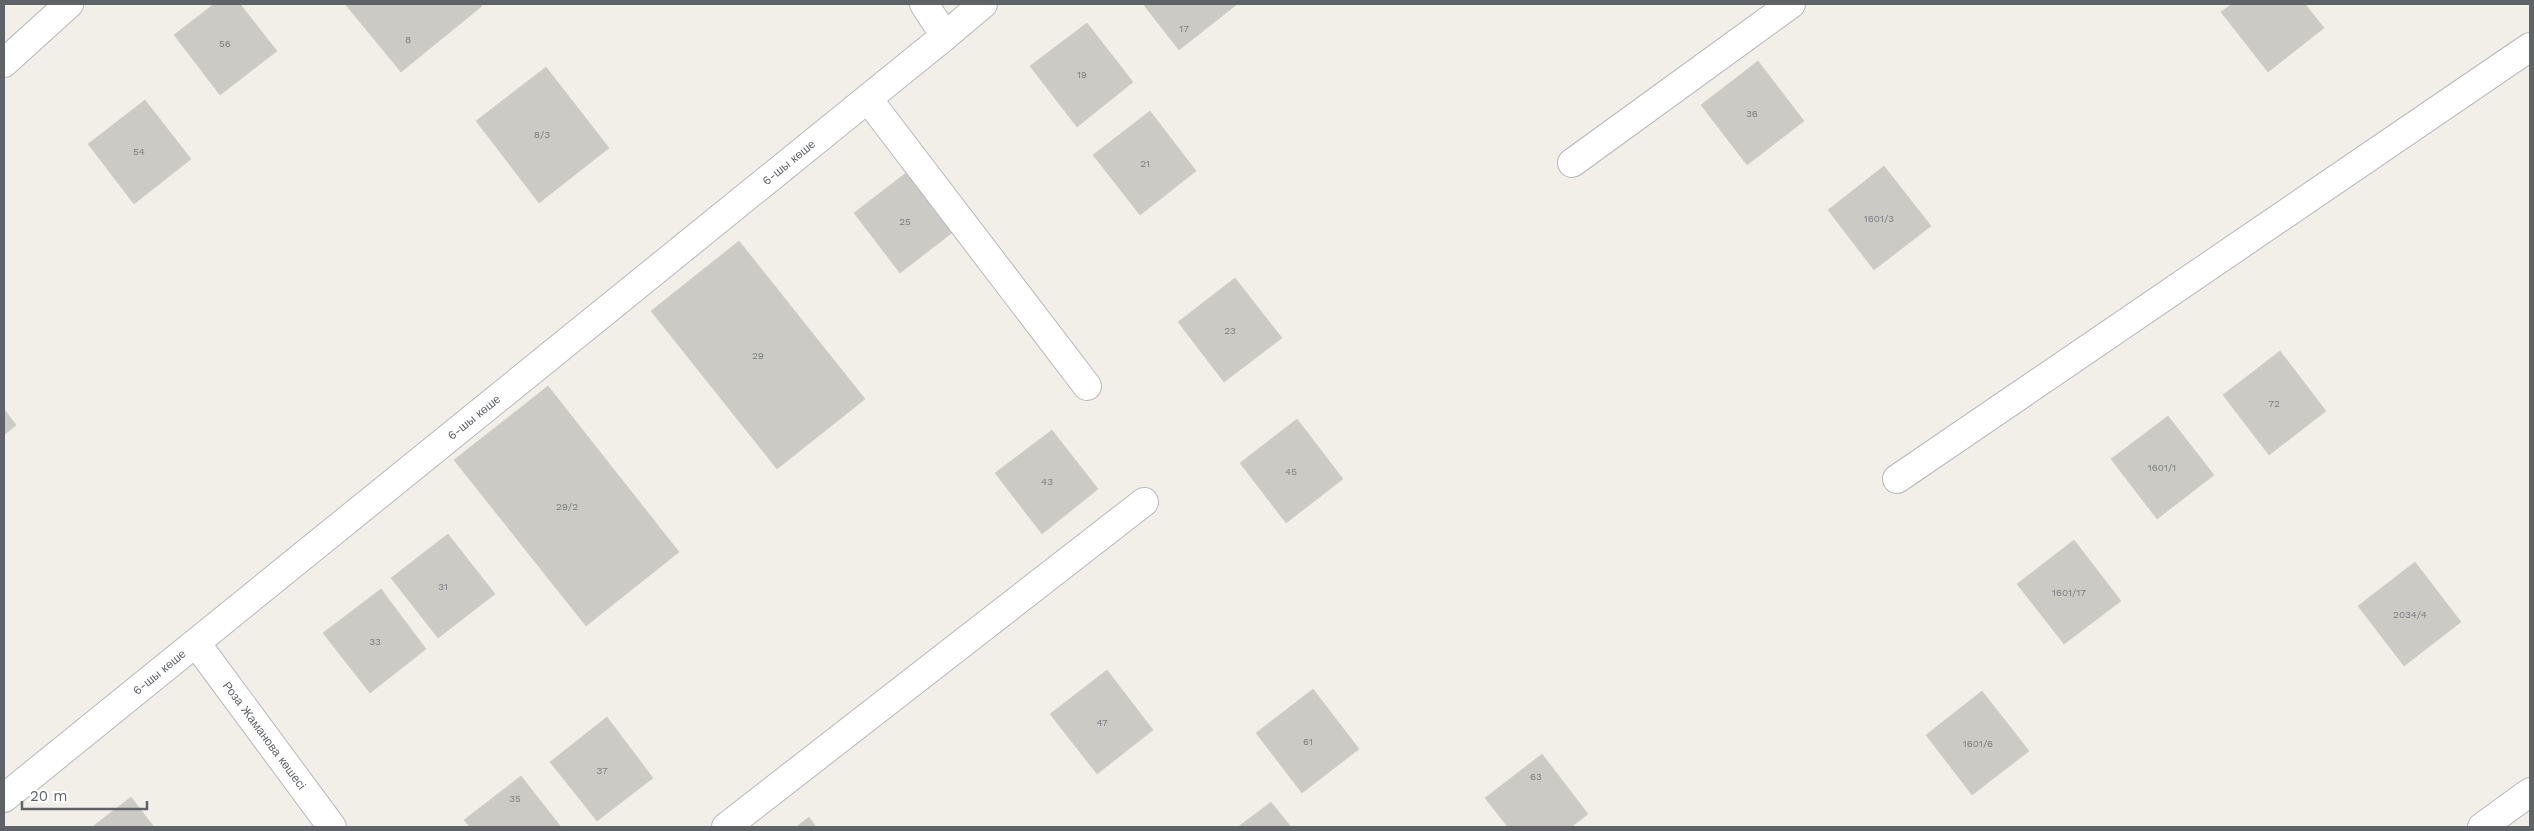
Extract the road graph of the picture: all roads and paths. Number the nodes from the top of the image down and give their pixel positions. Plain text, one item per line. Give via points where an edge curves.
1 (69, 4) edge
2 (924, 4) edge
3 (983, 4) edge
4 (1791, 4) edge
5 (945, 36) junction
6 (2530, 47) edge
7 (4, 64) edge
8 (868, 99) junction
9 (1572, 163) dead end
10 (1087, 386) dead end
11 (1897, 479) dead end
12 (1144, 502) dead end
13 (196, 643) junction
14 (2530, 792) edge
15 (4, 798) edge
16 (332, 827) edge
17 (726, 827) edge
18 (2482, 827) edge

1 - 7 street
2 - 5 street
3 - 5 street, 6-шы көше
4 - 9 street
5 - 8 street, 6-шы көше
6 - 11 street
8 - 10 street
8 - 13 street, 6-шы көше
12 - 17 street
13 - 15 street, 6-шы көше
13 - 16 street, Роза Жаманова көшесі
14 - 18 street

